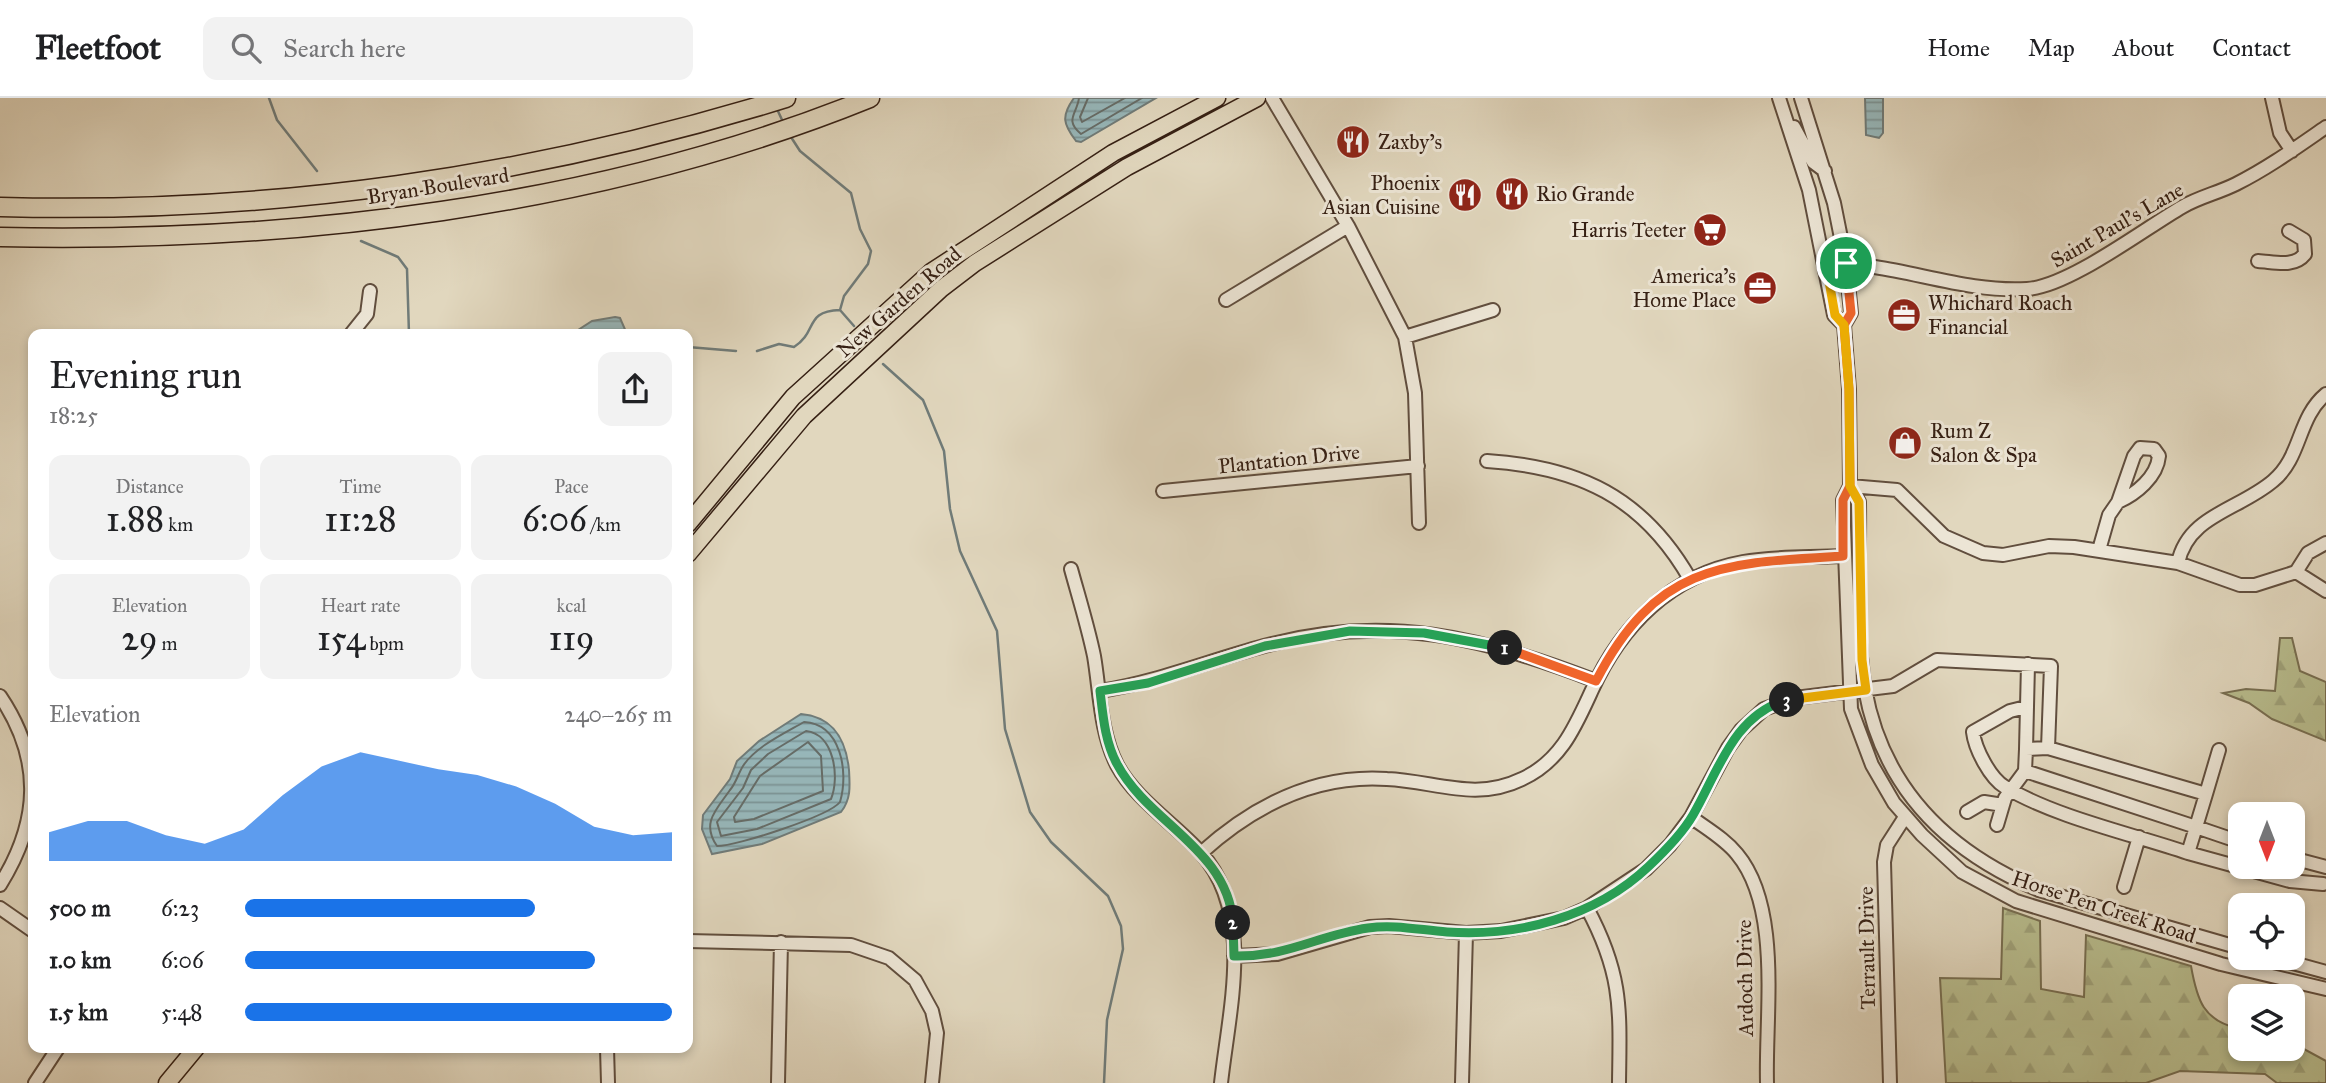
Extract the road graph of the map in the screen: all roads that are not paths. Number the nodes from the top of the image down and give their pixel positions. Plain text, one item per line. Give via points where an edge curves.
1 (786, 98) edge
2 (870, 98) edge
3 (1217, 98) edge
4 (1257, 98) edge
5 (1272, 98) edge
6 (1779, 98) edge
7 (1801, 98) edge
8 (2272, 98) edge
9 (1786, 117) junction
10 (2326, 127) edge
11 (2292, 151) junction
12 (1098, 163) junction
13 (1825, 171) junction
14 (1809, 190) junction
15 (1834, 203) junction
16 (2, 208) edge
17 (1059, 209) junction
18 (1348, 226) junction
19 (2289, 231) dead end
20 (1, 237) edge
21 (2258, 261) dead end
22 (1846, 263) junction
23 (1826, 264) junction
24 (370, 292) dead end
25 (1226, 300) dead end
26 (1493, 310) dead end
27 (1844, 325) junction
28 (355, 329) edge
29 (1405, 337) junction
30 (2326, 394) edge
31 (780, 413) junction
32 (769, 454) junction
33 (743, 459) junction
34 (1488, 461) dead end
35 (1418, 466) junction
36 (1850, 486) junction
37 (1163, 491) dead end
38 (709, 499) junction
39 (732, 501) junction
40 (2118, 502) dead end
41 (693, 518) edge
42 (1419, 523) dead end
43 (2326, 543) edge
44 (693, 549) edge
45 (2099, 550) junction
46 (1843, 556) junction
47 (2178, 563) junction
48 (1071, 569) dead end
49 (2296, 572) junction
50 (1690, 579) junction
51 (2326, 591) edge
52 (2028, 664) junction
53 (1596, 681) junction
54 (1866, 690) junction
55 (1100, 691) junction
56 (1848, 692) junction
57 (0, 696) edge
58 (2026, 707) junction
59 (2048, 748) junction
60 (2026, 749) junction
61 (2219, 750) dead end
62 (28, 770) edge
63 (2025, 771) junction
64 (2048, 781) junction
65 (2013, 789) junction
66 (2206, 794) junction
67 (2043, 804) junction
68 (2003, 805) junction
69 (1967, 812) dead end
70 (1692, 817) junction
71 (1905, 817) junction
72 (28, 819) edge
73 (1997, 825) dead end
74 (2196, 827) junction
75 (2139, 836) junction
76 (2228, 838) edge
77 (1201, 853) junction
78 (2188, 853) junction
79 (2305, 862) edge
80 (2326, 869) edge
81 (0, 885) edge
82 (2325, 885) edge
83 (2124, 887) dead end
84 (0, 908) edge
85 (1587, 908) junction
86 (28, 928) edge
87 (1466, 933) junction
88 (693, 941) edge
89 (781, 942) junction
90 (2228, 945) edge
91 (1234, 956) junction
92 (2305, 966) edge
93 (2326, 972) edge
94 (2326, 989) edge
95 (55, 1053) edge
96 (191, 1053) edge
97 (607, 1053) edge
98 (36, 1083) edge
99 (167, 1083) edge
100 (608, 1083) edge
101 (778, 1083) edge
102 (932, 1083) edge
103 (1221, 1083) edge
104 (1462, 1083) edge
105 (1619, 1083) edge
106 (1767, 1083) edge
107 (1890, 1083) edge

1 - 16 highway, Bryan Boulevard via 594,152 389,189 129,209
2 - 20 highway, Bryan Boulevard via 692,157 461,207 245,232
3 - 12 main road, New Garden Road
4 - 17 main road, New Garden Road via 1169,142
5 - 18 street
6 - 9 street, Horse Pen Creek Road
7 - 13 street, Horse Pen Creek Road
8 - 11 street via 2280,133
9 - 13 street via 1813,162
9 - 14 street, Horse Pen Creek Road
10 - 11 street, Saint Paul's Lane
11 - 22 street, Saint Paul's Lane via 2234,185 2185,205 2043,287 1956,285
12 - 17 main road via 1058,198
12 - 31 main road, New Garden Road via 931,272
13 - 15 street, Horse Pen Creek Road
14 - 15 street via 1823,193
14 - 23 street, Horse Pen Creek Road
15 - 22 street, Horse Pen Creek Road
17 - 32 main road, New Garden Road via 941,289
18 - 25 street
18 - 29 street
19 - 21 street via 2304,240 2301,260
22 - 23 street, Saint Paul's Lane
22 - 27 street, Horse Pen Creek Road via 1851,313
23 - 27 street, Horse Pen Creek Road via 1835,315
24 - 28 street via 367,314
26 - 29 street
27 - 36 street, Horse Pen Creek Road
29 - 35 street via 1415,393
30 - 47 street via 2309,411 2293,456 2281,473 2192,531
31 - 32 main road via 790,421
31 - 33 main road, New Garden Road
32 - 39 main road, New Garden Road
33 - 38 main road, New Garden Road
33 - 39 main road via 727,492
34 - 50 street via 1553,469 1605,492 1639,514 1671,546
35 - 37 street, Plantation Drive
35 - 42 street
36 - 45 street via 1897,490 1944,536 1983,553 2003,555 2061,545
36 - 46 street, Horse Pen Creek Road via 1843,500
36 - 54 street, Horse Pen Creek Road via 1859,502
38 - 41 main road, New Garden Road
38 - 44 main road via 717,508
39 - 44 main road, New Garden Road
40 - 45 street via 2109,515
43 - 49 street via 2308,553
45 - 47 street
46 - 50 street via 1744,562
46 - 56 street, Horse Pen Creek Road
47 - 49 street via 2240,585
48 - 55 street
49 - 51 street
50 - 53 street via 1632,625 1616,643
52 - 54 street via 1937,660 1893,686
52 - 58 street
52 - 59 street via 2051,666
53 - 55 street via 1502,647 1462,638 1350,631 1265,646 1148,683
53 - 77 street via 1565,746 1545,764 1508,785 1476,792 1388,779 1317,785 1264,805 1231,825
54 - 56 street
54 - 90 street, Horse Pen Creek Road via 1881,743 1900,784 1926,816 1982,863 2039,890
55 - 77 street via 1107,736 1118,766
56 - 70 street via 1795,698 1764,709 1728,748
56 - 71 street, Horse Pen Creek Road via 1872,765
57 - 62 street via 22,736
58 - 60 street
58 - 65 street via 1973,732 1991,772
59 - 60 street
59 - 66 street
60 - 63 street
61 - 66 street
63 - 64 street
63 - 65 street
64 - 67 street
64 - 74 street
65 - 67 street
65 - 68 street
66 - 74 street
67 - 75 street
68 - 69 street via 1984,802
68 - 73 street
70 - 85 street via 1646,869
70 - 106 street, Ardoch Drive via 1737,854 1758,887 1767,943
71 - 94 street, Horse Pen Creek Road via 1962,872 2016,901 2221,964
71 - 107 street, Terrault Drive via 1887,845 1884,862
72 - 81 street
74 - 76 street
74 - 78 street
75 - 78 street
75 - 83 street
77 - 91 street via 1221,882 1233,913
78 - 82 street via 2261,874
79 - 80 street
80 - 82 street
84 - 86 street
85 - 87 street via 1538,925
85 - 105 street via 1612,962 1616,982
87 - 91 street via 1370,927 1279,954
87 - 104 street
88 - 89 street
89 - 101 street
89 - 102 street via 851,945 889,958 905,969 927,1000 936,1025
91 - 103 street
92 - 93 street
95 - 98 street
96 - 99 main road
97 - 100 street

